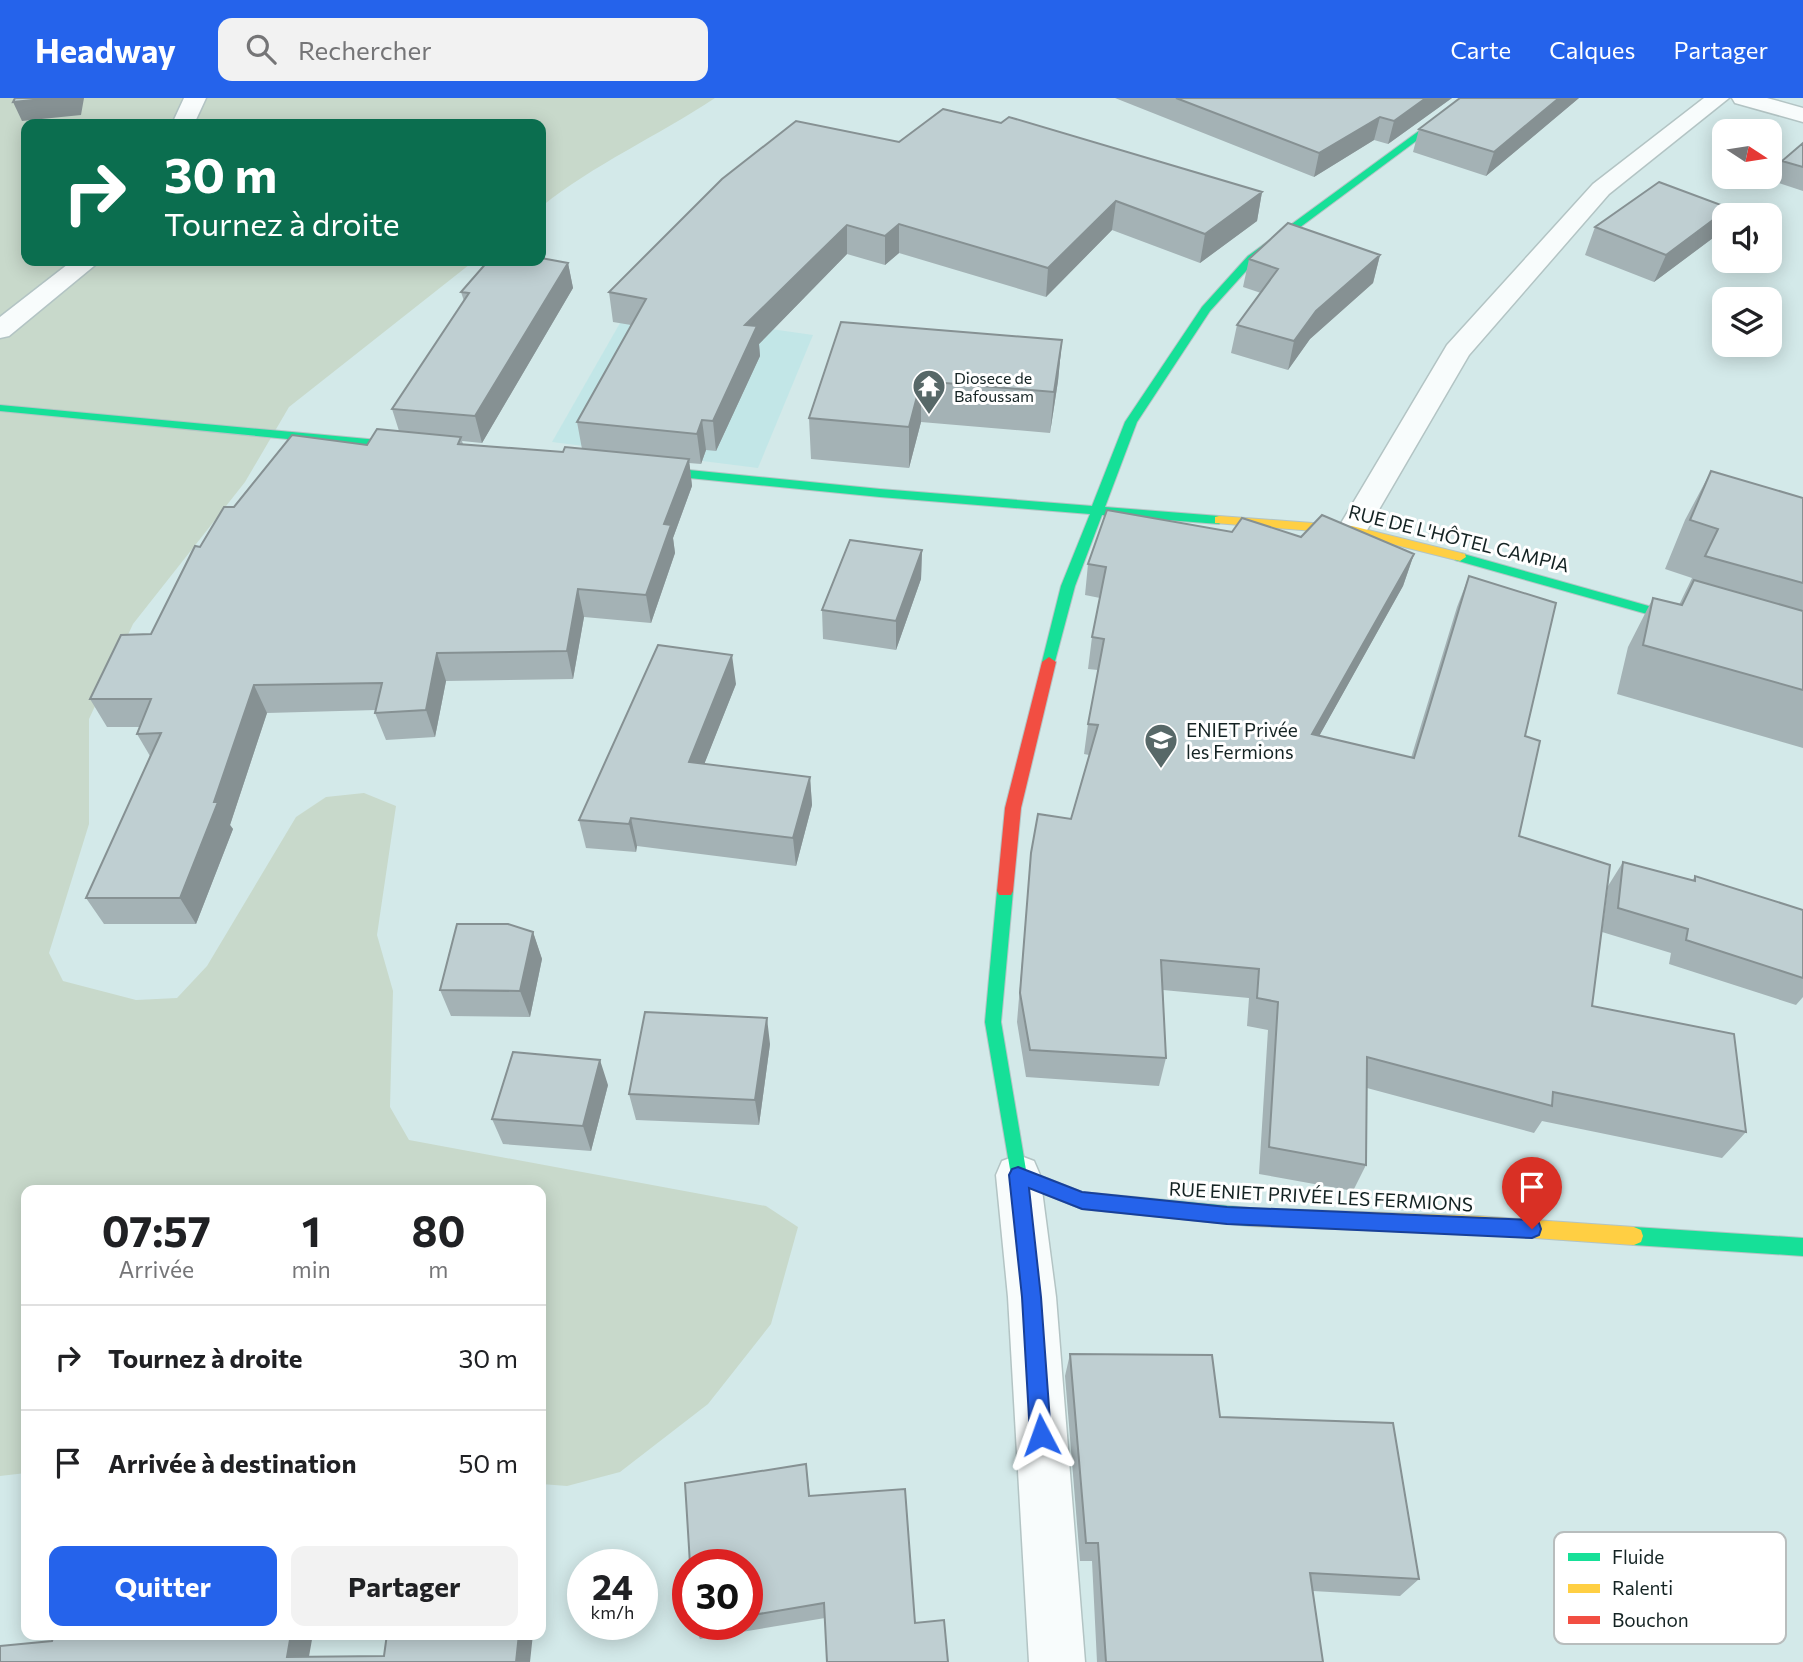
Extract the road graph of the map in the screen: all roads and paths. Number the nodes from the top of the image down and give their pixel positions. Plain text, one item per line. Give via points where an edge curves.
1 (195, 98) edge
2 (1470, 98) edge
3 (1718, 98) edge
4 (1743, 98) edge
5 (1803, 115) edge
6 (185, 119) edge
7 (81, 266) edge
8 (0, 330) edge
9 (0, 408) edge
10 (441, 450) edge
11 (620, 467) edge
12 (1096, 508) junction
13 (1352, 530) junction
14 (1709, 628) edge
15 (1018, 1175) junction
16 (1803, 1247) edge
17 (1057, 1662) edge

1 - 6 street
2 - 12 street via 1252,258 1206,309 1131,422
3 - 13 street via 1601,189 1457,351
4 - 5 street
7 - 8 street
9 - 10 street
11 - 12 street, RUE DE L'HÔTEL CAMPIA via 880,493
12 - 13 street, RUE DE L'HÔTEL CAMPIA
12 - 15 street via 1068,586 1013,808 993,1022
13 - 14 street, RUE DE L'HÔTEL CAMPIA via 1508,569
15 - 16 street, RUE ENIET PRIVÉE LES FERMIONS via 1082,1200 1227,1216 1478,1226
15 - 17 street via 1032,1297

